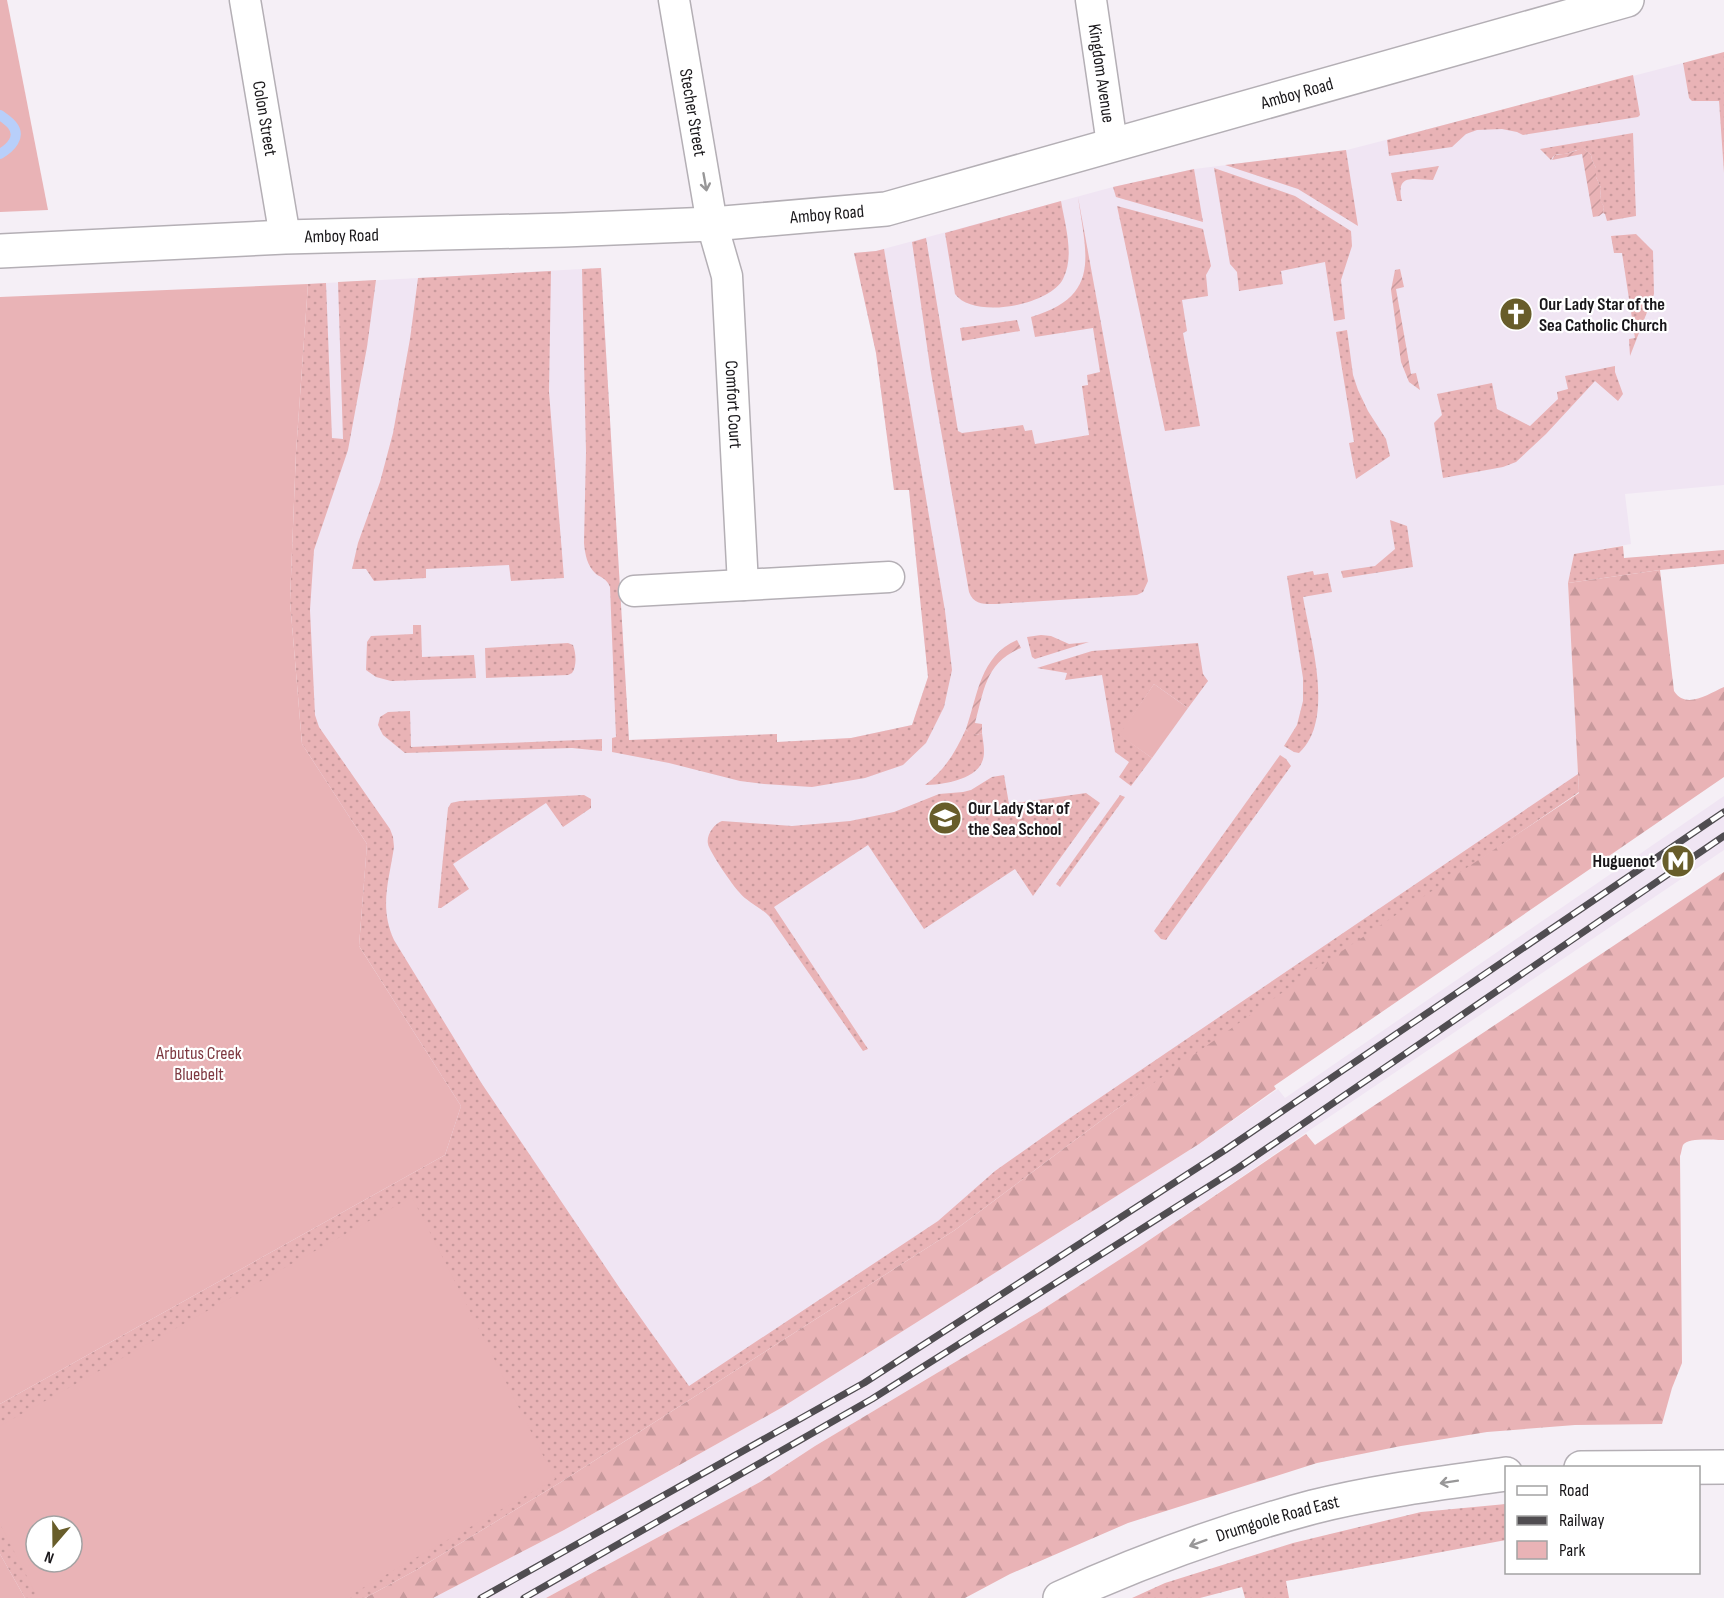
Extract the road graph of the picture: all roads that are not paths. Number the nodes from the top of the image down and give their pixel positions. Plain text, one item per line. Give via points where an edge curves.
1 (245, 0) edge
2 (674, 0) edge
3 (1091, 0) edge
4 (1627, 0) edge
5 (1112, 144) junction
6 (712, 224) junction
7 (285, 237) junction
8 (0, 251) edge
9 (889, 578) dead end
10 (743, 585) junction
11 (634, 591) dead end
12 (1700, 1467) edge
13 (1724, 1467) edge
14 (1505, 1474) edge
15 (1060, 1598) edge

1 - 7 street, Colon Street
2 -> 6 street, Stecher Street
3 - 5 street, Kingdom Avenue
4 - 5 main road, Amboy Road
5 - 6 main road, Amboy Road via 886,209
6 - 7 main road, Amboy Road
6 - 10 street, Comfort Court via 727,276
7 - 8 main road, Amboy Road
9 - 10 street
10 - 11 street
12 - 13 main road
14 -> 15 main road, Drumgoole Road East via 1316,1506 1200,1542

